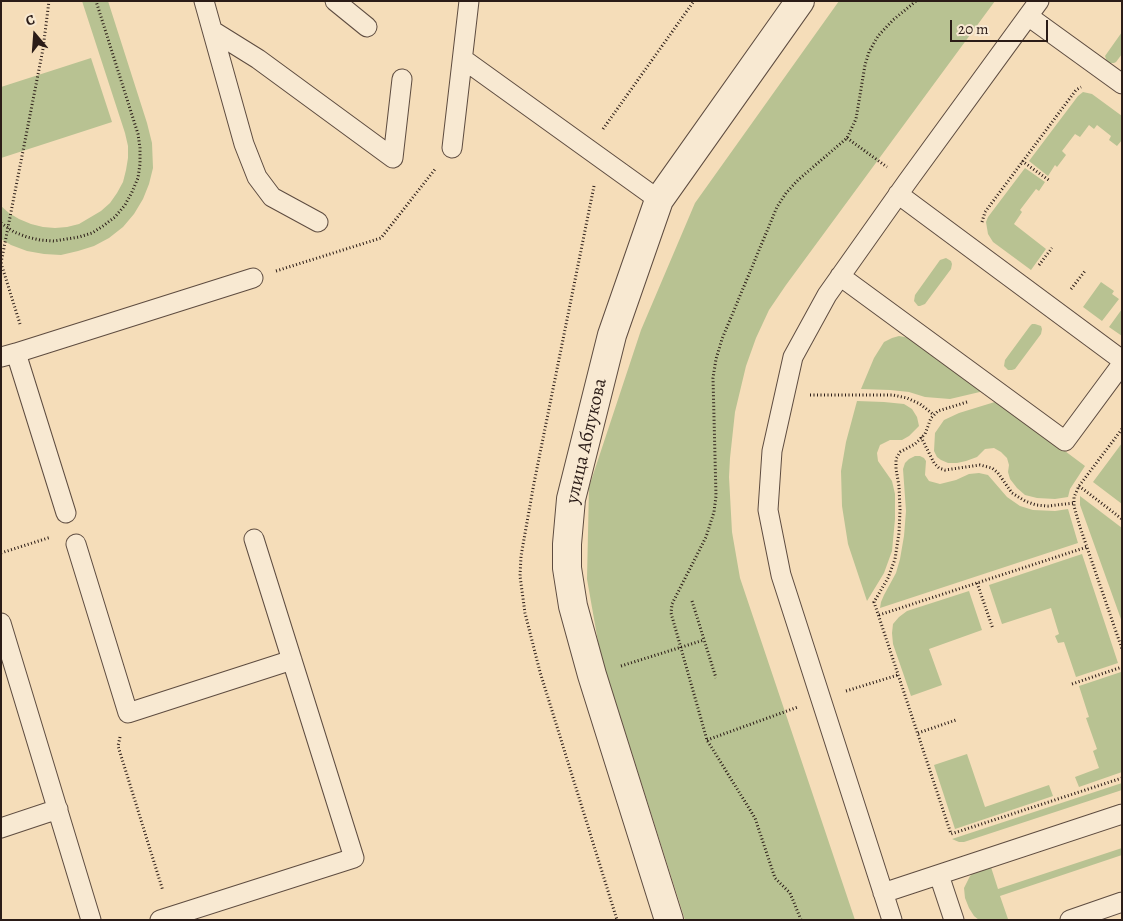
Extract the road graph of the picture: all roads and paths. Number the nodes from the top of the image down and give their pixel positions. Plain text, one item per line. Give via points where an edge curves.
1 (49, 1) edge
2 (96, 1) edge
3 (204, 1) edge
4 (335, 1) edge
5 (469, 1) edge
6 (694, 1) edge
7 (800, 1) edge
8 (1034, 9) edge
9 (367, 27) dead end
10 (213, 31) junction
11 (463, 59) junction
12 (402, 79) dead end
13 (1122, 84) edge
14 (1086, 87) dead end
15 (847, 138) dead end
16 (452, 148) joint
17 (589, 150) junction
18 (1022, 161) junction
19 (596, 180) dead end
20 (1050, 181) dead end
21 (903, 188) junction
22 (660, 200) junction
23 (318, 222) dead end
24 (1, 223) edge
25 (981, 227) dead end
26 (8, 228) junction
27 (1052, 248) dead end
28 (1, 263) edge
29 (1036, 269) dead end
30 (1086, 271) dead end
31 (840, 276) junction
32 (253, 278) joint
33 (1069, 293) dead end
34 (15, 353) edge
35 (1122, 362) edge
36 (1000, 393) junction
37 (784, 395) junction
38 (934, 415) junction
39 (1122, 430) edge
40 (921, 437) junction
41 (1079, 486) junction
42 (1074, 503) junction
43 (66, 513) dead end
44 (1122, 519) edge
45 (254, 539) dead end
46 (76, 544) dead end
47 (1087, 547) junction
48 (977, 583) junction
49 (692, 601) dead end
50 (879, 615) junction
51 (1, 622) edge
52 (993, 628) dead end
53 (704, 640) junction
54 (1122, 649) edge
55 (292, 660) junction
56 (1122, 667) edge
57 (592, 675) junction
58 (716, 678) dead end
59 (1072, 684) dead end
60 (785, 711) dead end
61 (128, 713) junction
62 (956, 720) dead end
63 (918, 734) junction
64 (707, 740) dead end
65 (1122, 778) edge
66 (58, 810) junction
67 (1122, 814) edge
68 (1, 828) edge
69 (939, 875) junction
70 (883, 893) junction
71 (1122, 902) edge
72 (165, 918) edge
73 (91, 920) edge
74 (617, 920) edge
75 (669, 920) edge
76 (892, 920) edge
77 (954, 920) edge
78 (1070, 920) edge

1 - 26 path
2 - 26 path via 138,134 138,178 125,205 92,233 54,241 40,240
3 - 10 lane
4 - 9 lane
5 - 11 lane
6 - 17 path
7 - 22 street, улица Аблукова
8 - 13 lane
8 - 21 lane
10 - 12 lane via 258,59 393,158
10 - 23 lane via 244,144 257,177 272,197
11 - 16 lane
11 - 17 lane
14 - 18 path via 1076,90
15 - 21 path
16 - 32 path via 380,238
17 - 22 lane
18 - 20 path
18 - 25 path via 985,212
19 - 74 path via 534,483 520,576 540,672
21 - 31 lane
21 - 35 lane
22 - 57 street, улица Аблукова via 612,335 571,499 567,568 573,606
24 - 26 path
26 - 28 path
27 - 29 path
28 - 34 path
30 - 33 path
31 - 36 lane
31 - 37 lane via 826,295 793,357
32 - 34 lane
34 - 43 lane
35 - 36 lane via 1065,441
36 - 38 path via 938,411
37 - 38 path via 893,395 920,404
37 - 70 lane via 772,451 768,510 781,575
38 - 40 path
39 - 41 path
40 - 42 path via 939,468 980,465 992,468 1012,493 1025,501 1048,506
40 - 50 path via 900,452 896,459 899,533 895,559 874,602
41 - 42 path
41 - 44 path
42 - 47 path
45 - 55 lane
46 - 61 lane
47 - 48 path
47 - 54 path
48 - 50 path
48 - 52 path
49 - 53 path
50 - 63 path
51 - 66 lane
53 - 57 path
53 - 58 path
55 - 61 lane
55 - 72 lane via 354,858
56 - 59 path
57 - 75 street, улица Аблукова
60 - 64 path
61 - 72 path via 118,746
62 - 63 path
63 - 65 path via 951,834
66 - 68 lane
66 - 73 lane
67 - 69 lane
69 - 70 lane
69 - 77 lane
70 - 76 lane
71 - 78 lane

